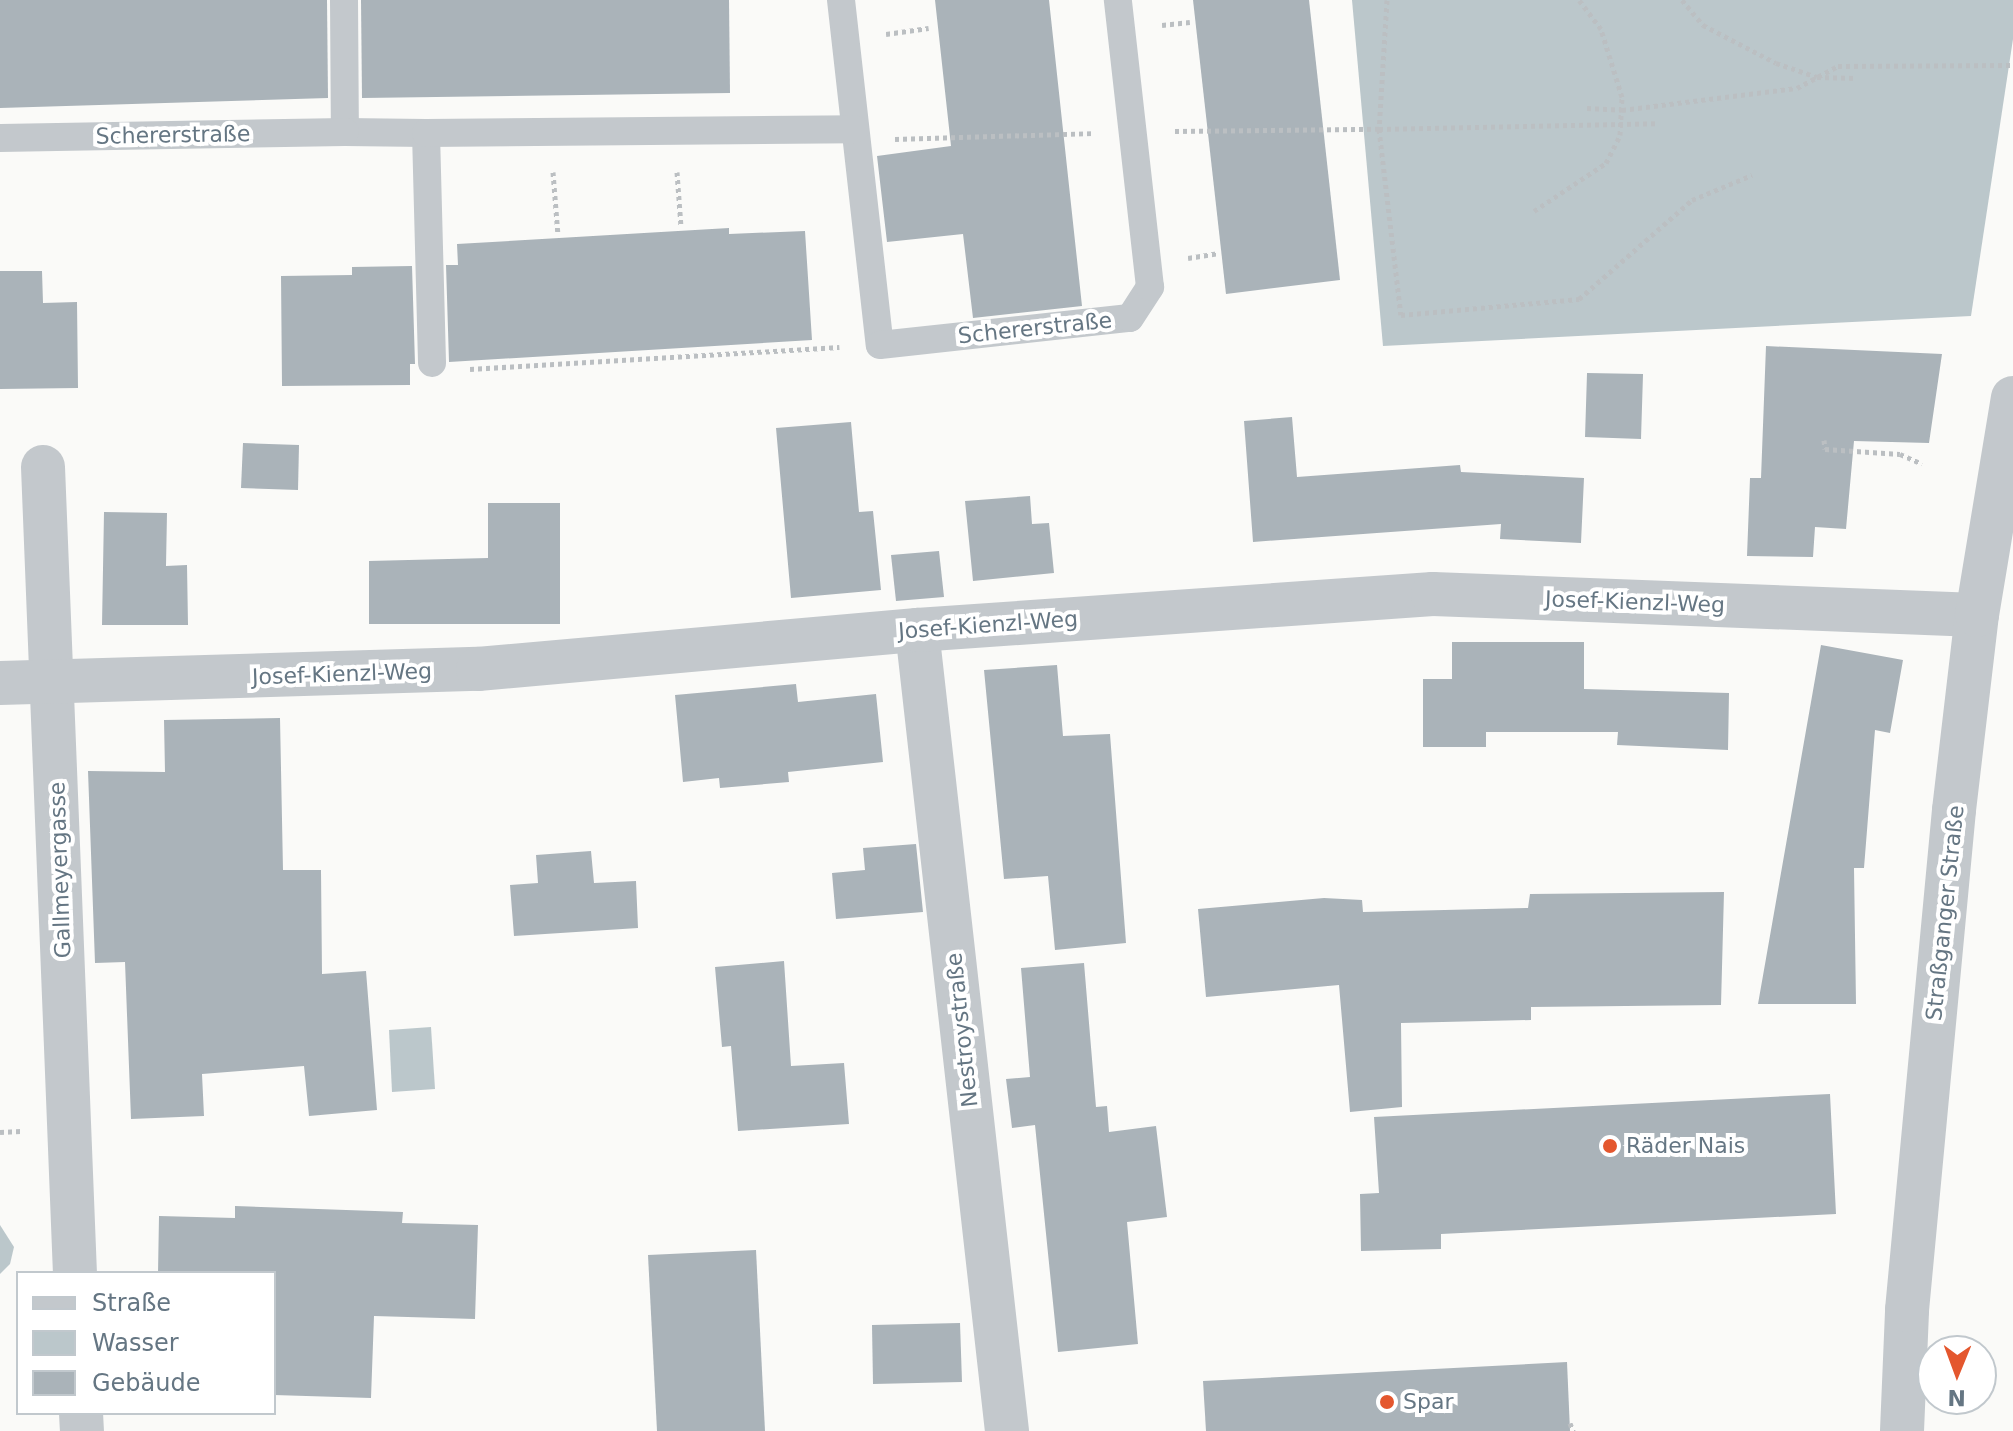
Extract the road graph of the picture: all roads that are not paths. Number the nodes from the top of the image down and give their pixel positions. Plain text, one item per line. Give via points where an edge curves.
1 (344, 0) edge
2 (841, 0) edge
3 (1118, 0) edge
4 (345, 132) junction
5 (426, 133) junction
6 (856, 134) junction
7 (0, 138) edge
8 (432, 363) road end
9 (2013, 398) edge
10 (43, 467) dead end
11 (1977, 615) junction
12 (917, 630) junction
13 (0, 683) edge
14 (54, 683) junction
15 (75, 1271) edge
16 (1007, 1431) edge
17 (1902, 1431) edge

1 - 4 lane
2 - 6 lane
3 - 6 lane, Schererstraße via 1150,287 1130,318 880,345
4 - 5 lane, Schererstraße
4 - 7 lane, Schererstraße
5 - 6 lane, Schererstraße
5 - 8 lane
9 - 11 street, Straßganger Straße
10 - 14 street, Gallmeyergasse
11 - 12 street, Josef-Kienzl-Weg via 1433,594
11 - 17 street, Straßganger Straße via 1920,1167
12 - 14 street, Josef-Kienzl-Weg via 478,669
12 - 16 street, Nestroystraße
13 - 14 street, Josef-Kienzl-Weg
14 - 15 street, Gallmeyergasse

